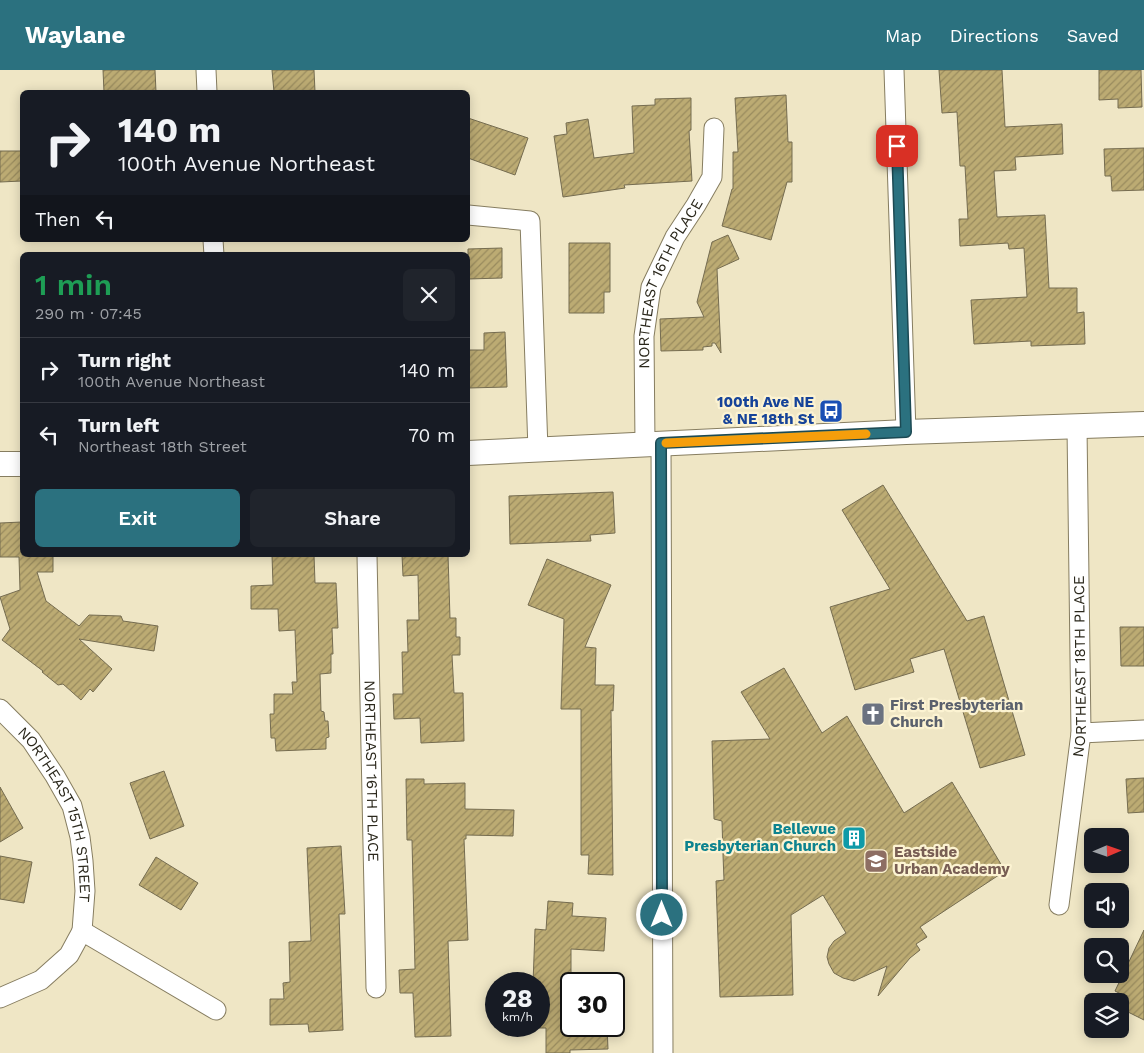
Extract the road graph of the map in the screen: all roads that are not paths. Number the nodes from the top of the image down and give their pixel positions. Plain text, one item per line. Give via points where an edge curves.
1 (206, 70) edge
2 (894, 70) edge
3 (207, 90) edge
4 (714, 128) dead end
5 (470, 215) edge
6 (1144, 424) edge
7 (1077, 427) junction
8 (906, 432) junction
9 (653, 444) junction
10 (538, 450) junction
11 (470, 453) edge
12 (0, 464) edge
13 (20, 464) edge
14 (367, 557) edge
15 (0, 709) edge
16 (1144, 730) edge
17 (1081, 733) junction
18 (1059, 905) dead end
19 (82, 931) junction
20 (376, 988) dead end
21 (0, 998) edge
22 (216, 1010) dead end
23 (663, 1053) edge

1 - 3 street
2 - 8 street
4 - 9 street, NORTHEAST 16TH PLACE via 712,177 675,237 651,287 644,336
5 - 10 street via 530,221
6 - 7 street
7 - 8 street
7 - 17 street, NORTHEAST 18TH PLACE
8 - 9 street
9 - 10 street
9 - 23 street, NORTHEAST 16TH PLACE
10 - 11 street
12 - 13 street
14 - 20 street, NORTHEAST 16TH PLACE
15 - 19 street, NORTHEAST 15TH STREET via 31,740 72,806 83,862
16 - 17 street
17 - 18 street, NORTHEAST 18TH PLACE
19 - 21 street via 69,955 41,980
19 - 22 street

